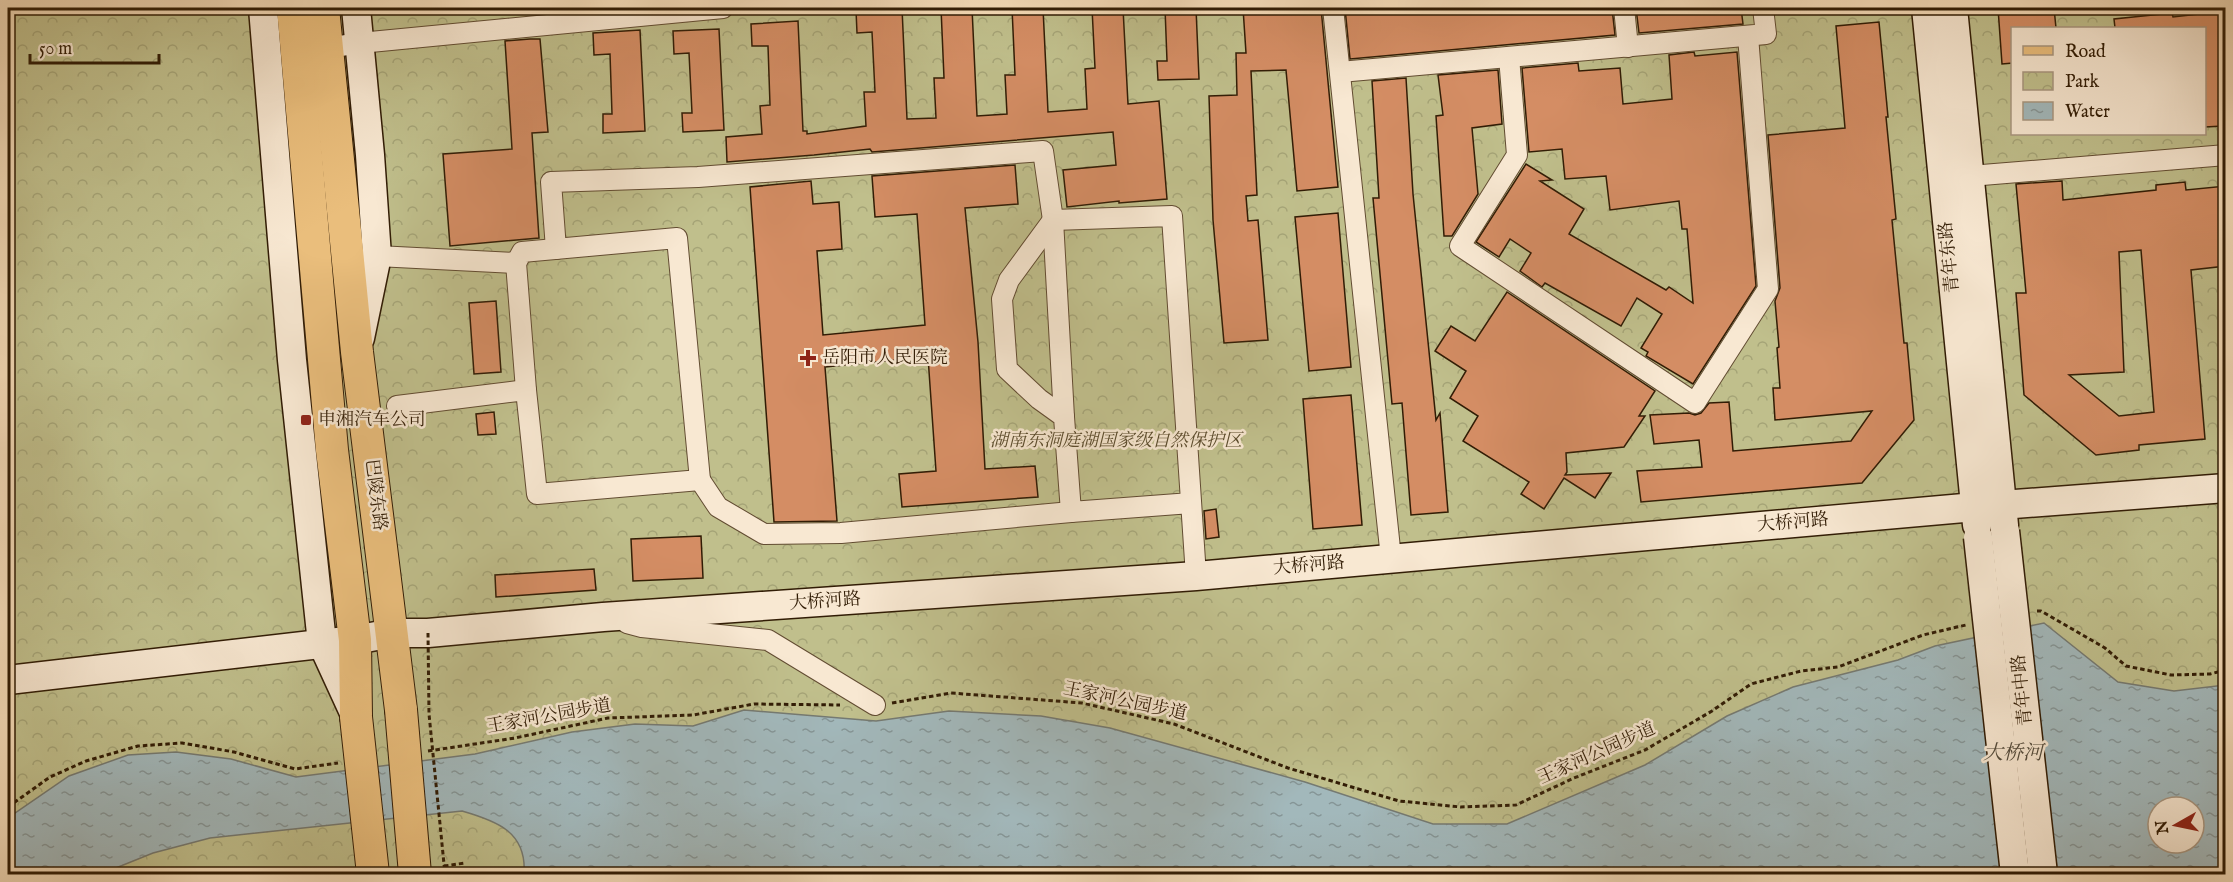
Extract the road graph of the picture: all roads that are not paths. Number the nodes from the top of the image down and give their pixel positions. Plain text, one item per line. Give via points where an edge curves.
1 (263, 8) edge
2 (293, 8) edge
3 (323, 8) edge
4 (356, 8) edge
5 (723, 8) edge
6 (1333, 8) edge
7 (1624, 8) edge
8 (1764, 8) edge
9 (1926, 8) edge
10 (1953, 8) edge
11 (1748, 36) junction
12 (360, 43) junction
13 (1628, 47) junction
14 (327, 48) junction
15 (1509, 57) junction
16 (1340, 72) junction
17 (2226, 155) edge
18 (1970, 176) junction
19 (1053, 220) junction
20 (556, 249) junction
21 (377, 256) junction
22 (516, 263) junction
23 (357, 352) junction
24 (526, 390) junction
25 (397, 406) dead end
26 (1064, 417) junction
27 (700, 480) junction
28 (2226, 488) edge
29 (1191, 503) junction
30 (1071, 512) junction
31 (1990, 520) junction
32 (1391, 558) junction
33 (1196, 576) junction
34 (603, 617) junction
35 (392, 633) junction
36 (355, 640) junction
37 (322, 643) junction
38 (8, 680) edge
39 (875, 705) road end
40 (356, 717) junction
41 (373, 874) edge
42 (415, 874) edge
43 (2015, 874) edge
44 (2043, 874) edge

1 - 37 street via 292,360
2 - 36 main road, 巴陵东路 via 332,450
3 - 14 main road, 巴陵东路
4 - 12 street
5 - 12 street
6 - 16 street
7 - 13 street
8 - 11 street via 1766,34
9 - 31 street, 青年东路
10 - 18 street, 青年东路
11 - 13 street
11 - 15 street via 1768,289 1695,403 1460,246 1517,155
12 - 14 street
12 - 21 street
13 - 15 street
14 - 23 main road, 巴陵东路
15 - 16 street
16 - 32 street
17 - 18 street
18 - 31 street, 青年东路
19 - 20 street via 1043,150 698,177 551,182
19 - 26 street
19 - 26 street via 1009,280 1002,299 1007,369
19 - 29 street via 1172,216
20 - 22 street via 522,252
20 - 27 street via 677,238
21 - 22 street
21 - 23 street
22 - 24 street
23 - 35 main road, 巴陵东路
24 - 25 street
24 - 27 street via 537,494
26 - 30 street
27 - 30 street via 718,507 764,534 841,533
28 - 31 street, 大桥河路
29 - 30 street
29 - 33 street
31 - 32 street, 大桥河路
31 - 43 street, bridge
31 - 44 street, 青年中路, bridge
32 - 33 street, 大桥河路
33 - 34 street, 大桥河路
34 - 35 street, 大桥河路
34 - 39 street via 642,627 768,640
35 - 36 street, 大桥河路
35 - 42 main road, 巴陵东路, bridge
36 - 37 street, 大桥河路
36 - 40 main road, 巴陵东路
37 - 38 street, 大桥河路
37 - 40 street
40 - 41 main road, 巴陵东路, bridge

